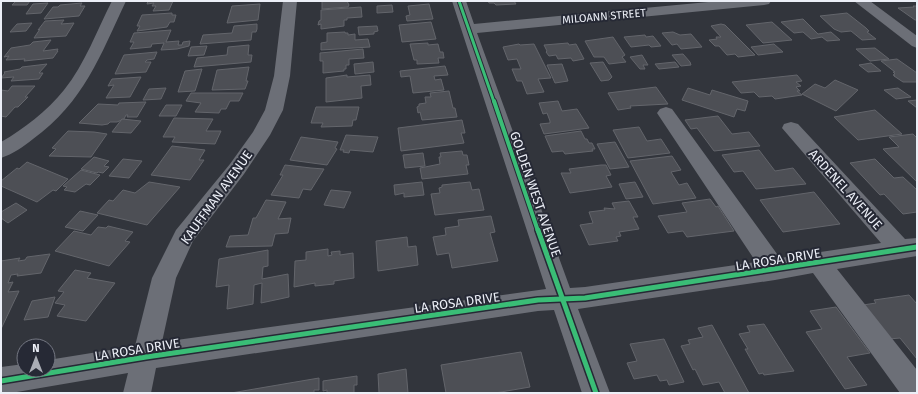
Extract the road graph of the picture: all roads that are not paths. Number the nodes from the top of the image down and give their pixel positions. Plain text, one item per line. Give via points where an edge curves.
1 (119, 1) edge
2 (290, 1) edge
3 (459, 1) edge
4 (764, 1) edge
5 (860, 1) edge
6 (673, 5) edge
7 (468, 29) junction
8 (917, 43) edge
9 (666, 113) dead end
10 (791, 128) dead end
11 (1, 151) edge
12 (909, 248) edge
13 (819, 262) junction
14 (775, 270) junction
15 (562, 298) junction
16 (146, 357) junction
17 (1, 381) edge
18 (137, 393) edge
19 (596, 393) edge
20 (917, 393) edge

1 - 11 street via 70,93 37,126
2 - 16 street, KAUFFMAN AVENUE via 282,76 274,110 257,141 184,236 164,278
3 - 7 street, GOLDEN WEST AVENUE
4 - 6 street, MILOANN STREET
5 - 8 street
6 - 7 street, MILOANN STREET
7 - 15 street, GOLDEN WEST AVENUE
9 - 14 street
10 - 12 street, ARDENEL AVENUE
12 - 13 street, LA ROSA DRIVE
13 - 14 street, LA ROSA DRIVE
13 - 20 street
14 - 15 street, LA ROSA DRIVE via 585,298
15 - 16 street, LA ROSA DRIVE
15 - 19 street, GOLDEN WEST AVENUE
16 - 17 street, LA ROSA DRIVE
16 - 18 street, KAUFFMAN AVENUE

